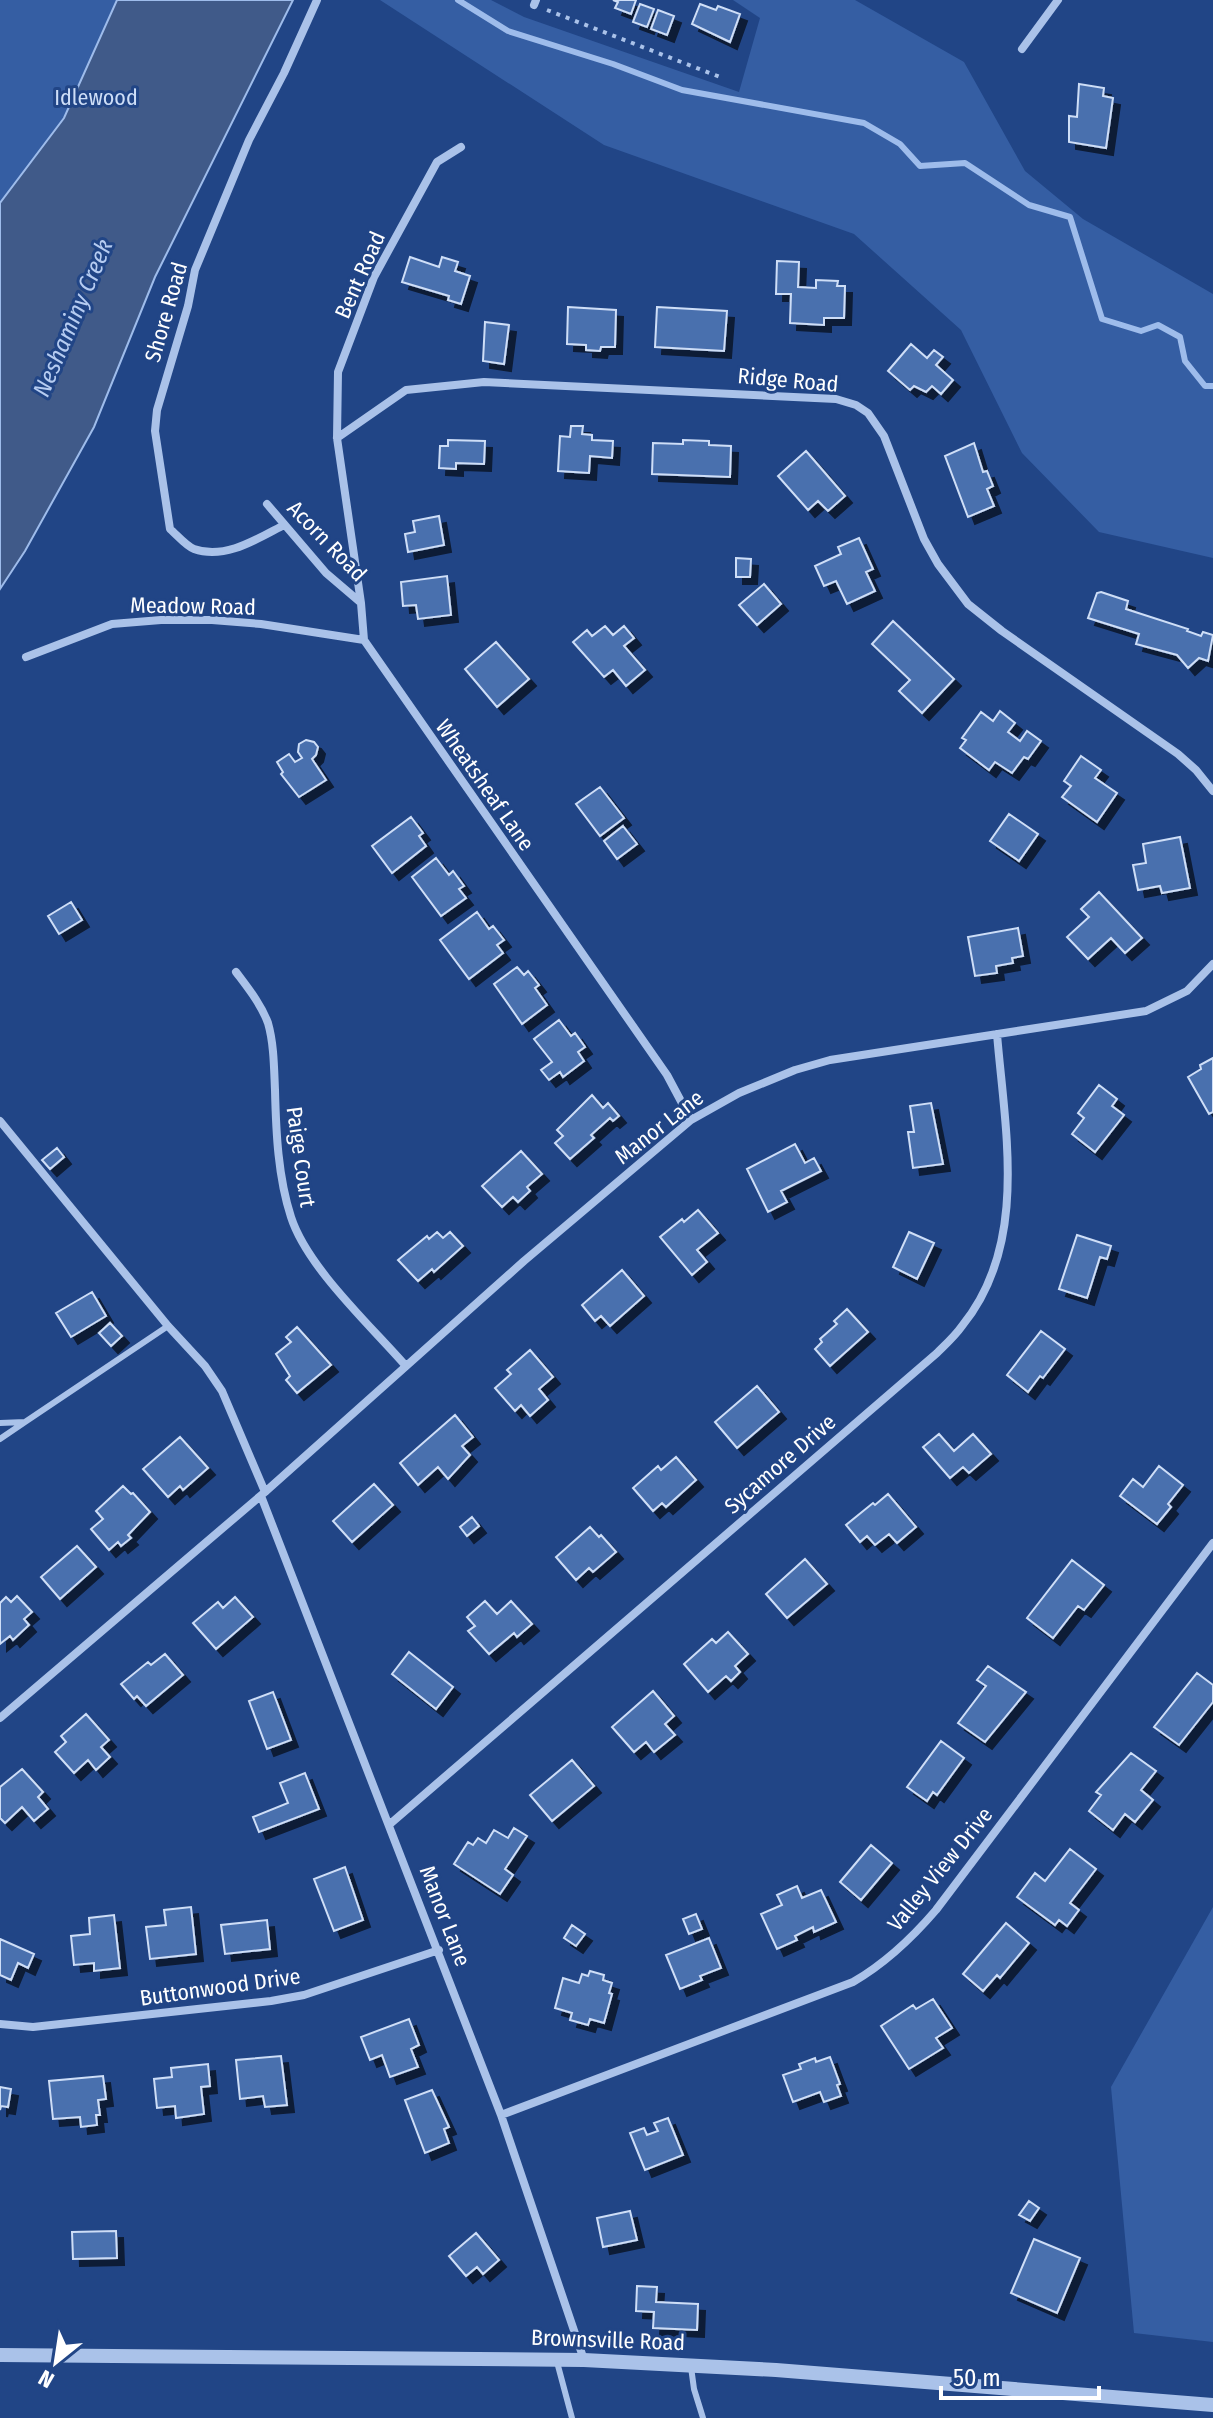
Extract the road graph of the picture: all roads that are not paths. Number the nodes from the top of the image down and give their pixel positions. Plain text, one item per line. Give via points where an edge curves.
1 (317, 0) edge
2 (1058, 0) edge
3 (1022, 49) dead end
4 (461, 147) dead end
5 (337, 438) junction
6 (267, 504) dead end
7 (284, 525) junction
8 (361, 603) junction
9 (364, 640) junction
10 (26, 657) dead end
11 (1213, 791) edge
12 (1213, 964) edge
13 (236, 972) dead end
14 (997, 1034) junction
15 (691, 1120) junction
16 (0, 1121) edge
17 (168, 1326) junction
18 (405, 1365) junction
19 (25, 1422) junction
20 (0, 1423) edge
21 (0, 1439) edge
22 (263, 1494) junction
23 (1213, 1543) edge
24 (0, 1718) edge
25 (390, 1824) junction
26 (439, 1950) junction
27 (0, 2024) edge
28 (501, 2115) junction
29 (0, 2355) edge
30 (556, 2359) junction
31 (584, 2360) junction
32 (691, 2365) junction
33 (1213, 2405) edge
34 (572, 2418) edge
35 (703, 2418) edge

1 - 7 street, Shore Road via 249,140 195,270 155,431 170,529 192,549 220,552
2 - 3 street
4 - 5 street, Bent Road via 437,162 374,277 338,372
5 - 8 street
5 - 11 street, Ridge Road via 406,390 484,382 836,399 856,405 884,436 924,539 968,604 1178,754
6 - 7 street, Acorn Road
7 - 8 street, Acorn Road
8 - 9 street
9 - 10 street, Meadow Road via 261,624 161,620 112,624
9 - 15 street, Wheatsheaf Lane via 667,1075
12 - 14 street, Manor Lane via 1187,991 1146,1011
13 - 18 street, Paige Court via 268,1025 283,1183 295,1227 321,1269
14 - 15 street, Manor Lane via 830,1060 739,1093
14 - 25 street, Sycamore Drive via 1008,1201 995,1268 963,1325 913,1374
15 - 18 street, Manor Lane
16 - 17 street, Manor Lane
17 - 19 lane
17 - 22 street, Manor Lane via 222,1391
18 - 22 street, Manor Lane
19 - 20 lane
19 - 21 lane
22 - 24 street
22 - 25 street, Manor Lane
23 - 28 street, Valley View Drive via 936,1910 875,1969 853,1982
25 - 26 street, Manor Lane
26 - 27 street, Buttonwood Drive via 348,1983 271,2001 33,2027
26 - 28 street, Manor Lane
28 - 31 street, Manor Lane
29 - 30 street, Brownsville Road
30 - 31 street, Brownsville Road
30 - 34 lane
31 - 32 street, Brownsville Road
32 - 33 street, Brownsville Road
32 - 35 lane

